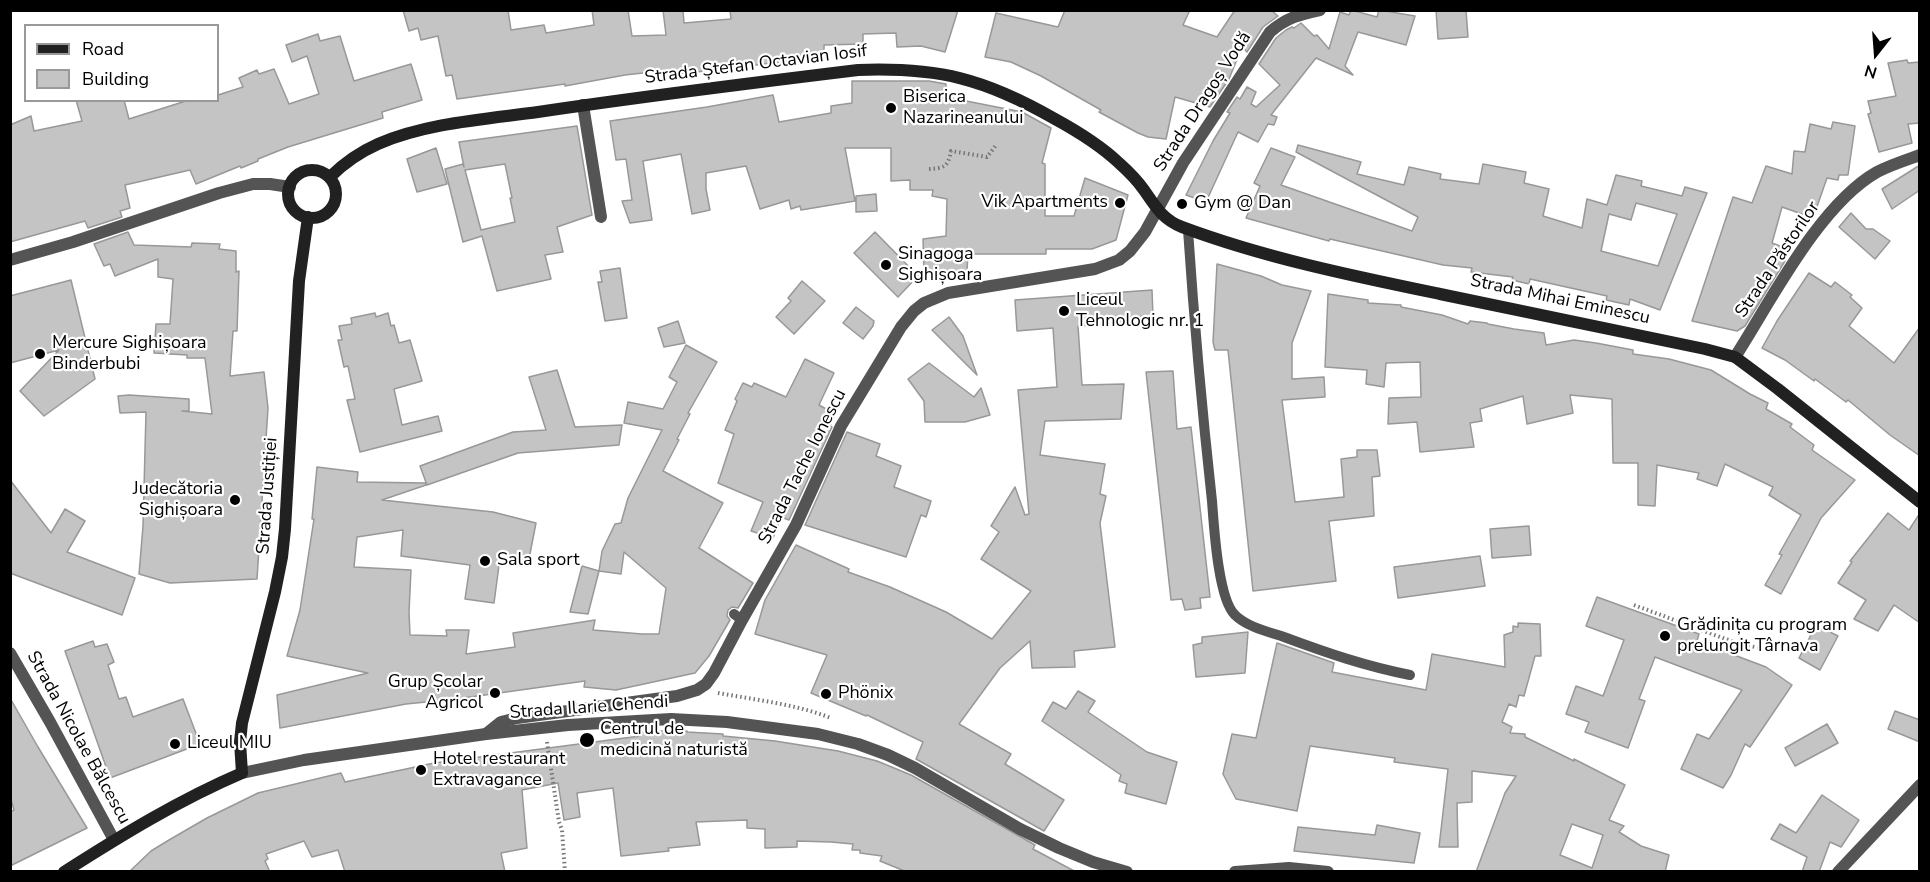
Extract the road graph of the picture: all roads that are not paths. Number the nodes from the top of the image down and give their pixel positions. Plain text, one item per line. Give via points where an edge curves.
1 (1320, 10) edge
2 (583, 105) junction
3 (1920, 155) edge
4 (330, 177) junction
5 (290, 187) junction
6 (1157, 209) junction
7 (308, 217) junction
8 (602, 217) dead end
9 (1188, 230) junction
10 (10, 260) edge
11 (1735, 357) junction
12 (1920, 502) edge
13 (10, 654) edge
14 (1410, 675) dead end
15 (486, 734) junction
16 (242, 773) junction
17 (1920, 785) edge
18 (114, 840) junction
19 (64, 872) edge
20 (1127, 872) edge
21 (1235, 872) edge
22 (1328, 872) edge
23 (1838, 872) edge

1 - 6 street, Strada Dragoș Vodă via 1281,22 1270,32
2 - 4 main road, Strada Ștefan Octavian Iosif via 405,135 360,153
2 - 6 main road, Strada Ștefan Octavian Iosif via 858,70 936,72 1009,94 1070,127 1118,161
2 - 8 street
3 - 11 street, Strada Păstorilor via 1878,171 1855,187 1824,220
4 - 5 main road via 307,170 293,179
4 - 7 main road via 336,191 333,205 322,215
5 - 7 main road via 290,203
5 - 10 street via 253,184
6 - 9 main road, Strada Mihai Eminescu via 1172,223
6 - 15 street, Strada Tache Ionescu via 1130,251 1108,265 948,293 914,311 841,426 796,525 738,617 706,684 697,690 655,700 517,718 501,722
7 - 16 main road, Strada Justiției via 299,281 285,529 275,592 243,712
9 - 11 main road, Strada Mihai Eminescu via 1337,272
9 - 14 lane via 1203,427 1227,602 1234,615 1250,624 1348,660
11 - 12 main road, Strada Mihai Eminescu
13 - 18 street, Strada Nicolae Bălcescu
15 - 16 street, Strada Ilarie Chendi via 304,760
15 - 20 street, Strada Ilarie Chendi via 671,718 818,734 888,755 1020,829 1093,862
16 - 18 main road, Strada Ilarie Chendi via 202,790
17 - 23 street
18 - 19 main road, Strada Ilarie Chendi
21 - 22 street via 1289,868

